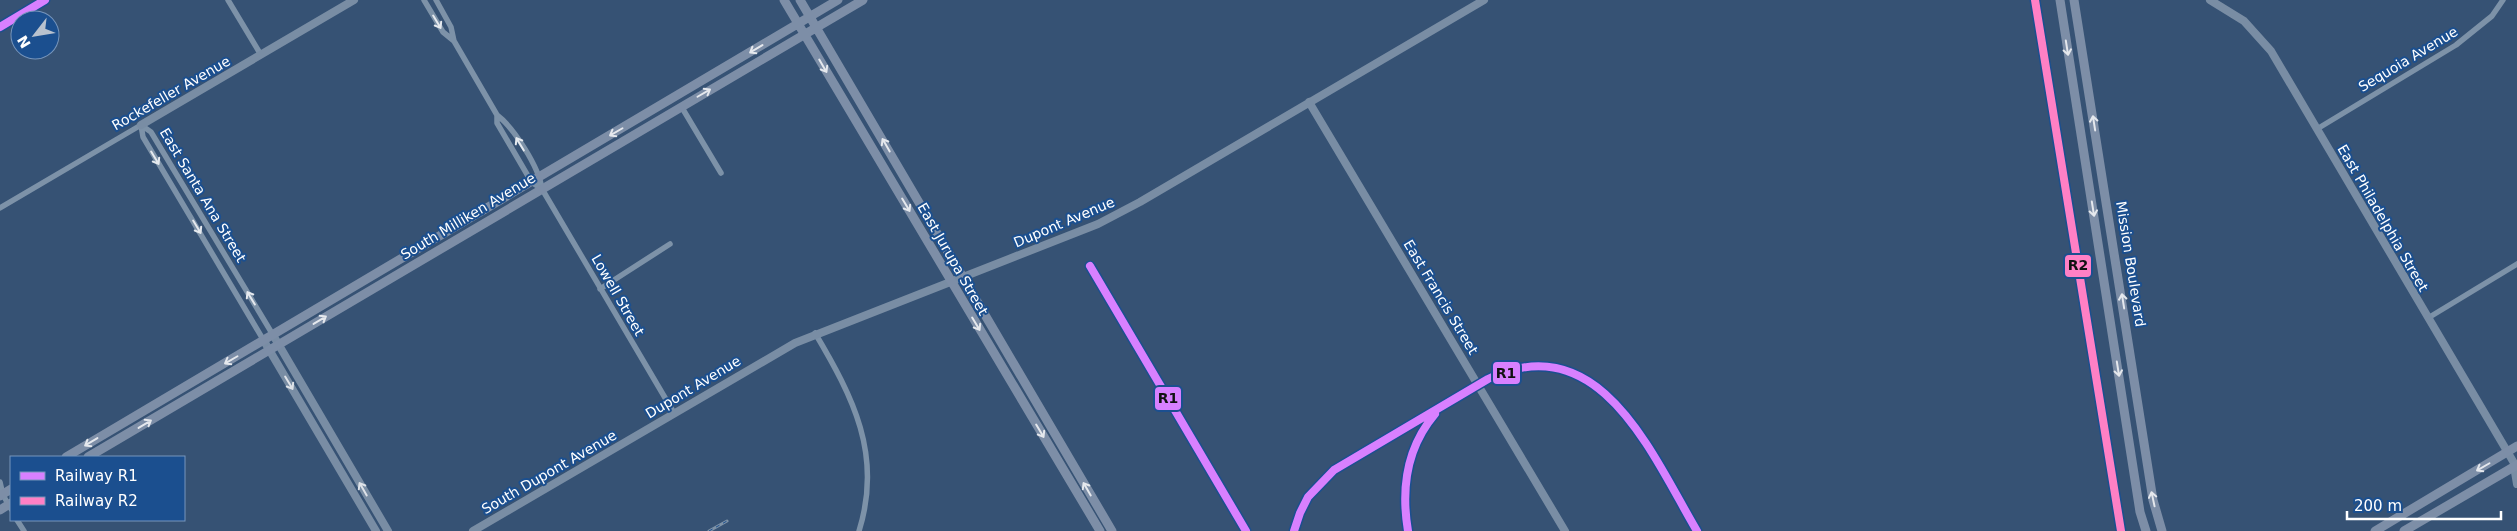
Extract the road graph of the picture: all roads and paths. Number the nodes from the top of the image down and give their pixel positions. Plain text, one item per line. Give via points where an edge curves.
1 (228, 0) edge
2 (354, 0) edge
3 (424, 0) edge
4 (436, 0) edge
5 (784, 0) edge
6 (800, 0) edge
7 (838, 0) edge
8 (862, 0) edge
9 (1484, 0) edge
10 (2060, 0) edge
11 (2074, 0) edge
12 (2210, 0) edge
13 (2503, 0) edge
14 (810, 17) junction
15 (798, 24) junction
16 (817, 27) junction
17 (804, 35) junction
18 (454, 41) junction
19 (261, 55) junction
20 (1309, 102) junction
21 (681, 106) junction
22 (497, 115) junction
23 (141, 125) junction
24 (2317, 129) junction
25 (721, 173) dead end
26 (540, 177) junction
27 (531, 182) junction
28 (542, 189) junction
29 (0, 208) edge
30 (670, 244) dead end
31 (2517, 264) edge
32 (962, 278) junction
33 (951, 282) junction
34 (600, 289) junction
35 (2428, 318) junction
36 (815, 333) junction
37 (272, 335) junction
38 (264, 342) junction
39 (278, 345) junction
40 (269, 351) junction
41 (674, 413) junction
42 (637, 435) joint
43 (2517, 446) edge
44 (2507, 452) junction
45 (68, 456) edge
46 (90, 456) edge
47 (2516, 466) edge
48 (0, 482) edge
49 (2517, 484) edge
50 (1, 495) edge
51 (10, 506) edge
52 (0, 510) edge
53 (376, 531) edge
54 (388, 531) edge
55 (473, 531) edge
56 (859, 531) edge
57 (1100, 531) edge
58 (1112, 531) edge
59 (1565, 531) edge
60 (2146, 531) edge
61 (2162, 531) edge
62 (2376, 531) edge
63 (2404, 531) edge

1 - 19 street
2 - 19 street, Rockefeller Avenue
3 -> 18 street, Lowell Street via 443,32
4 - 18 street, Lowell Street via 451,27
5 - 15 main road, East Jurupa Street
6 - 14 main road, East Jurupa Street
7 - 14 main road, South Milliken Avenue
8 - 16 main road, South Milliken Avenue
9 - 20 street, Dupont Avenue
10 -> 60 main road, Mission Boulevard via 2140,512
61 -> 11 main road, Mission Boulevard via 2153,500
12 - 24 street, East Philadelphia Street via 2244,21 2264,42
13 - 24 street, Sequoia Avenue via 2492,16 2456,45
14 - 15 main road, South Milliken Avenue
14 - 16 main road, East Jurupa Street
15 - 17 main road, East Jurupa Street
15 -> 26 main road, South Milliken Avenue
16 - 17 main road, South Milliken Avenue
32 -> 16 main road, East Jurupa Street
21 -> 17 main road, South Milliken Avenue
17 -> 33 main road, East Jurupa Street
18 - 22 street, Lowell Street
19 - 23 street, Rockefeller Avenue
20 - 32 street, Dupont Avenue via 1097,224
20 - 59 street, East Francis Street
21 - 25 street
21 - 28 main road, South Milliken Avenue
26 -> 22 street, Lowell Street via 507,123
22 - 27 street, Lowell Street via 497,122
23 - 29 street, Rockefeller Avenue
37 -> 23 street, East Santa Ana Street via 151,132
23 -> 38 street, East Santa Ana Street via 143,137
24 - 35 street, East Philadelphia Street
26 - 27 main road, South Milliken Avenue
26 - 28 street, Lowell Street
27 - 28 street, Lowell Street
27 - 37 main road, South Milliken Avenue
28 - 34 street, Lowell Street
39 -> 28 main road, South Milliken Avenue
30 - 34 street
31 - 35 street
32 - 33 street, Dupont Avenue
58 -> 32 main road, East Jurupa Street
33 - 36 street, Dupont Avenue
33 -> 57 main road, East Jurupa Street
34 - 41 street, Lowell Street
35 - 44 street, East Philadelphia Street
36 - 41 street, Dupont Avenue
36 - 56 street via 851,398 864,440 866,483
37 - 38 main road, South Milliken Avenue
37 - 39 street, East Santa Ana Street
38 - 40 street, East Santa Ana Street
38 -> 45 main road, South Milliken Avenue
39 - 40 main road, South Milliken Avenue
54 -> 39 street, East Santa Ana Street
46 -> 40 main road, South Milliken Avenue
40 -> 53 street, East Santa Ana Street
41 - 42 street, Dupont Avenue
42 - 55 street, South Dupont Avenue
43 - 44 main road
44 - 47 street, East Philadelphia Street
44 -> 62 main road
47 - 49 street, East Philadelphia Street
47 - 63 main road
48 - 50 street
50 - 51 street
51 - 52 main road

